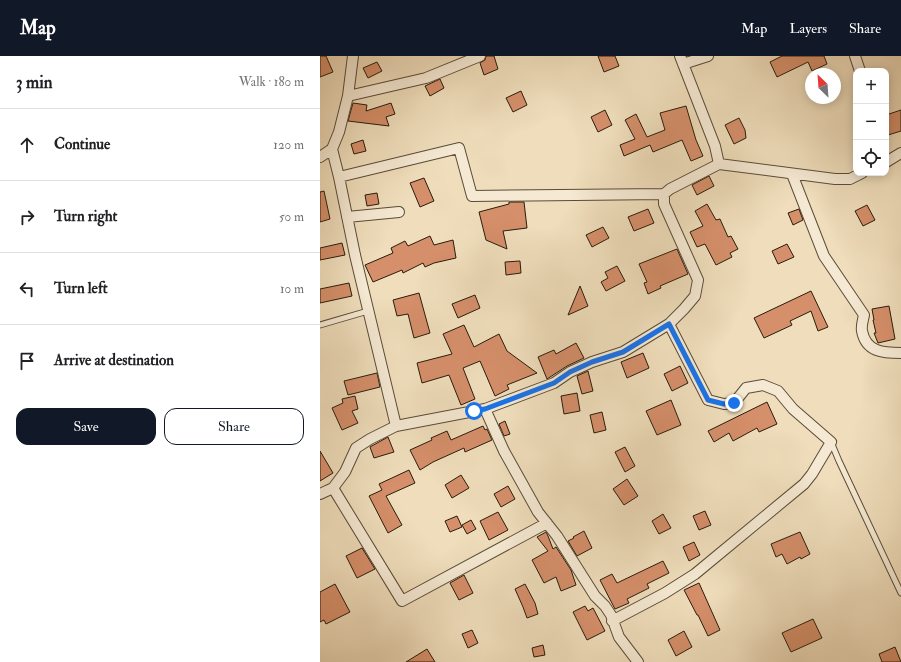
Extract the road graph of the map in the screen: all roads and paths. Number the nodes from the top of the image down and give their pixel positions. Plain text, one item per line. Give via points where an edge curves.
1 (353, 56) edge
2 (480, 56) edge
3 (708, 56) edge
4 (855, 56) edge
5 (681, 60) edge
6 (859, 68) edge
7 (348, 96) junction
8 (332, 149) junction
9 (901, 153) edge
10 (320, 157) edge
11 (889, 158) edge
12 (718, 164) junction
13 (792, 174) junction
14 (856, 176) edge
15 (340, 177) junction
16 (664, 194) junction
17 (399, 212) dead end
18 (347, 217) junction
19 (368, 311) junction
20 (669, 324) junction
21 (320, 325) edge
22 (901, 353) edge
23 (485, 409) junction
24 (396, 426) junction
25 (831, 442) junction
26 (333, 488) junction
27 (320, 494) edge
28 (548, 523) junction
29 (901, 593) edge
30 (612, 621) junction
31 (638, 662) edge

1 - 7 street
2 - 7 street via 426,78
3 - 5 street
4 - 6 street
5 - 12 street via 715,146
7 - 8 street
8 - 10 street
8 - 15 street
9 - 11 street
12 - 13 street
12 - 16 street
13 - 14 street via 835,179 850,179
13 - 22 street via 824,256 864,315 861,330 869,347 886,353
15 - 16 street via 459,148 472,196
15 - 18 street
16 - 20 street via 664,204 698,280 695,296
17 - 18 street
18 - 19 street
19 - 21 lane
19 - 24 street
20 - 23 street via 623,352 592,362 554,383
20 - 25 street via 708,400 724,404 734,403 746,388 763,385 778,391 793,409
23 - 24 street
23 - 28 street via 516,475 538,512
24 - 26 street via 356,448 345,472
25 - 29 lane
25 - 30 street via 804,484 695,574
26 - 27 street
26 - 28 street via 402,601
28 - 30 street via 595,596 611,615
30 - 31 street via 619,637

